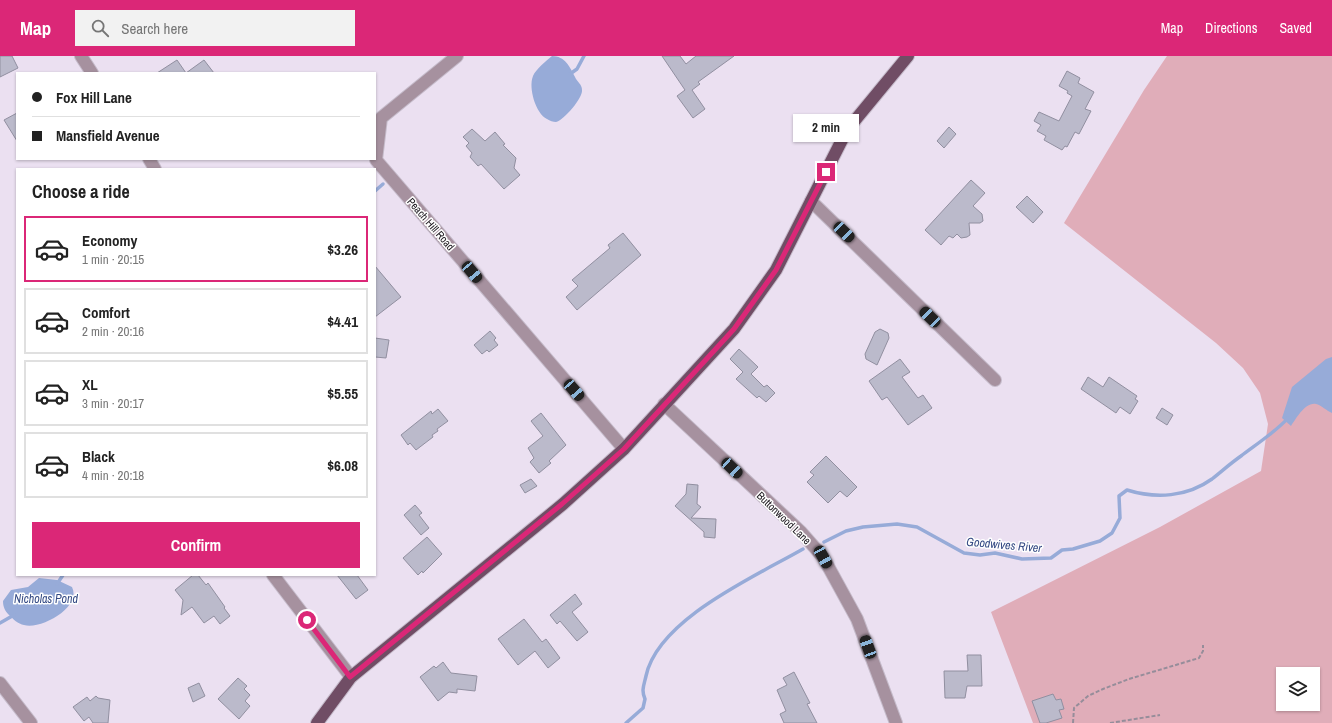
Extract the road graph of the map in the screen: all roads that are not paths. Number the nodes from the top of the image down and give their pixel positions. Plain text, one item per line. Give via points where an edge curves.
1 (81, 56) edge
2 (457, 56) edge
3 (908, 56) edge
4 (91, 72) edge
5 (811, 201) junction
6 (995, 380) dead end
7 (664, 404) junction
8 (624, 449) junction
9 (274, 576) edge
10 (350, 677) junction
11 (0, 683) edge
12 (31, 723) edge
13 (317, 723) edge
14 (896, 723) edge

1 - 4 street
2 - 8 street, Peach Hill Road via 381,118 376,160
3 - 5 main road via 847,130
5 - 6 street
5 - 7 main road via 776,270 734,329
7 - 8 main road
7 - 14 street, Buttonwood Lane via 801,532 823,557 857,619
8 - 10 main road via 562,504
9 - 10 street
10 - 13 main road
11 - 12 street

